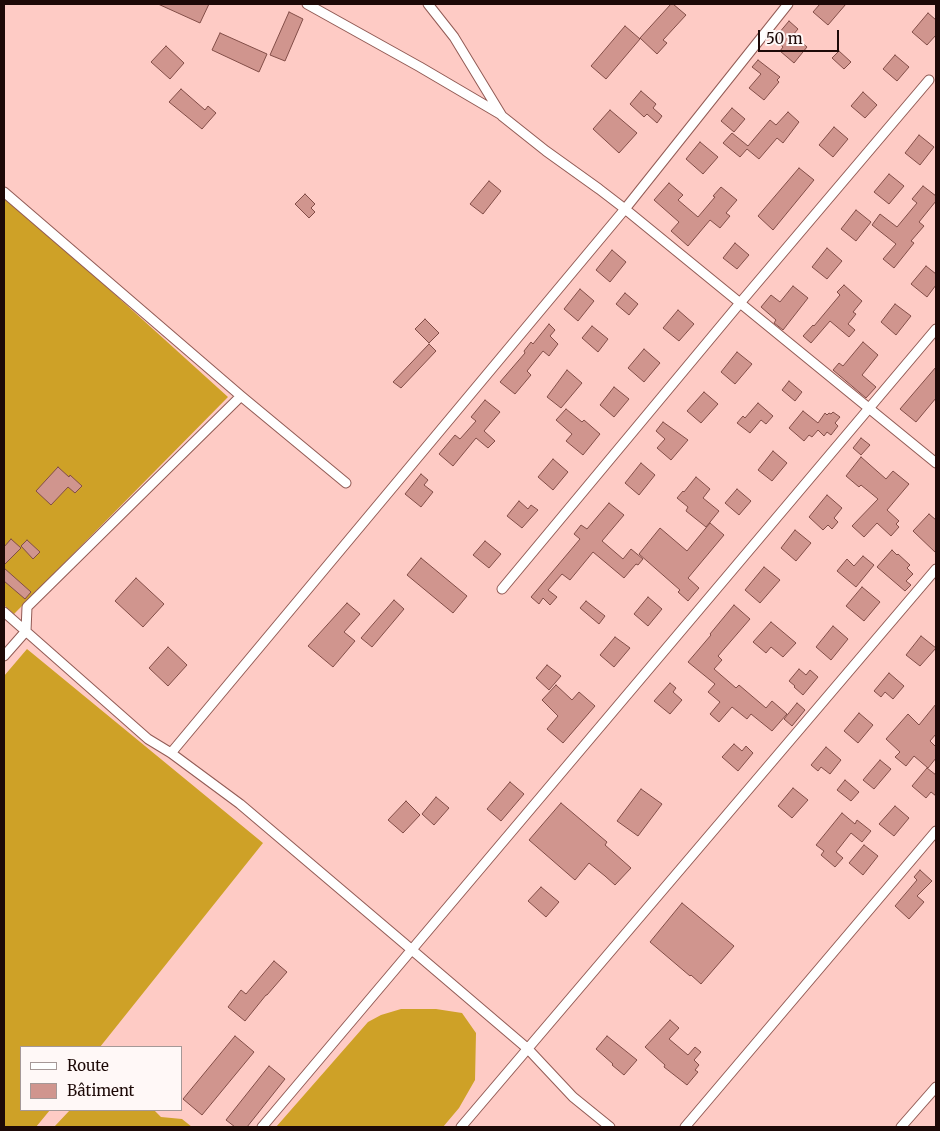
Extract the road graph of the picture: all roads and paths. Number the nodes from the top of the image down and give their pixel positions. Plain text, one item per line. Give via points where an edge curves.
1 (307, 4) edge
2 (428, 4) edge
3 (788, 4) edge
4 (930, 80) dead end
5 (502, 116) junction
6 (4, 192) edge
7 (625, 209) junction
8 (740, 303) junction
9 (936, 329) edge
10 (241, 396) junction
11 (869, 409) junction
12 (936, 464) edge
13 (346, 483) dead end
14 (936, 569) edge
15 (502, 589) dead end
16 (4, 612) edge
17 (26, 631) junction
18 (4, 656) edge
19 (171, 753) junction
20 (936, 831) edge
21 (412, 950) junction
22 (528, 1049) junction
23 (936, 1088) edge
24 (262, 1127) edge
25 (461, 1127) edge
26 (610, 1127) edge
27 (685, 1127) edge
28 (901, 1127) edge

1 - 5 street
2 - 5 street via 454,37
3 - 7 street
4 - 8 street
5 - 7 street
6 - 10 street
7 - 8 street
7 - 19 street
8 - 11 street
8 - 15 street
9 - 11 street
10 - 13 street
10 - 17 street via 28,607
11 - 12 street
11 - 21 street
14 - 22 street
16 - 17 street
17 - 18 street
17 - 19 street via 148,739
19 - 21 street via 240,804
20 - 27 street
21 - 22 street
21 - 24 street
22 - 25 street
22 - 26 street via 573,1097
23 - 28 street

